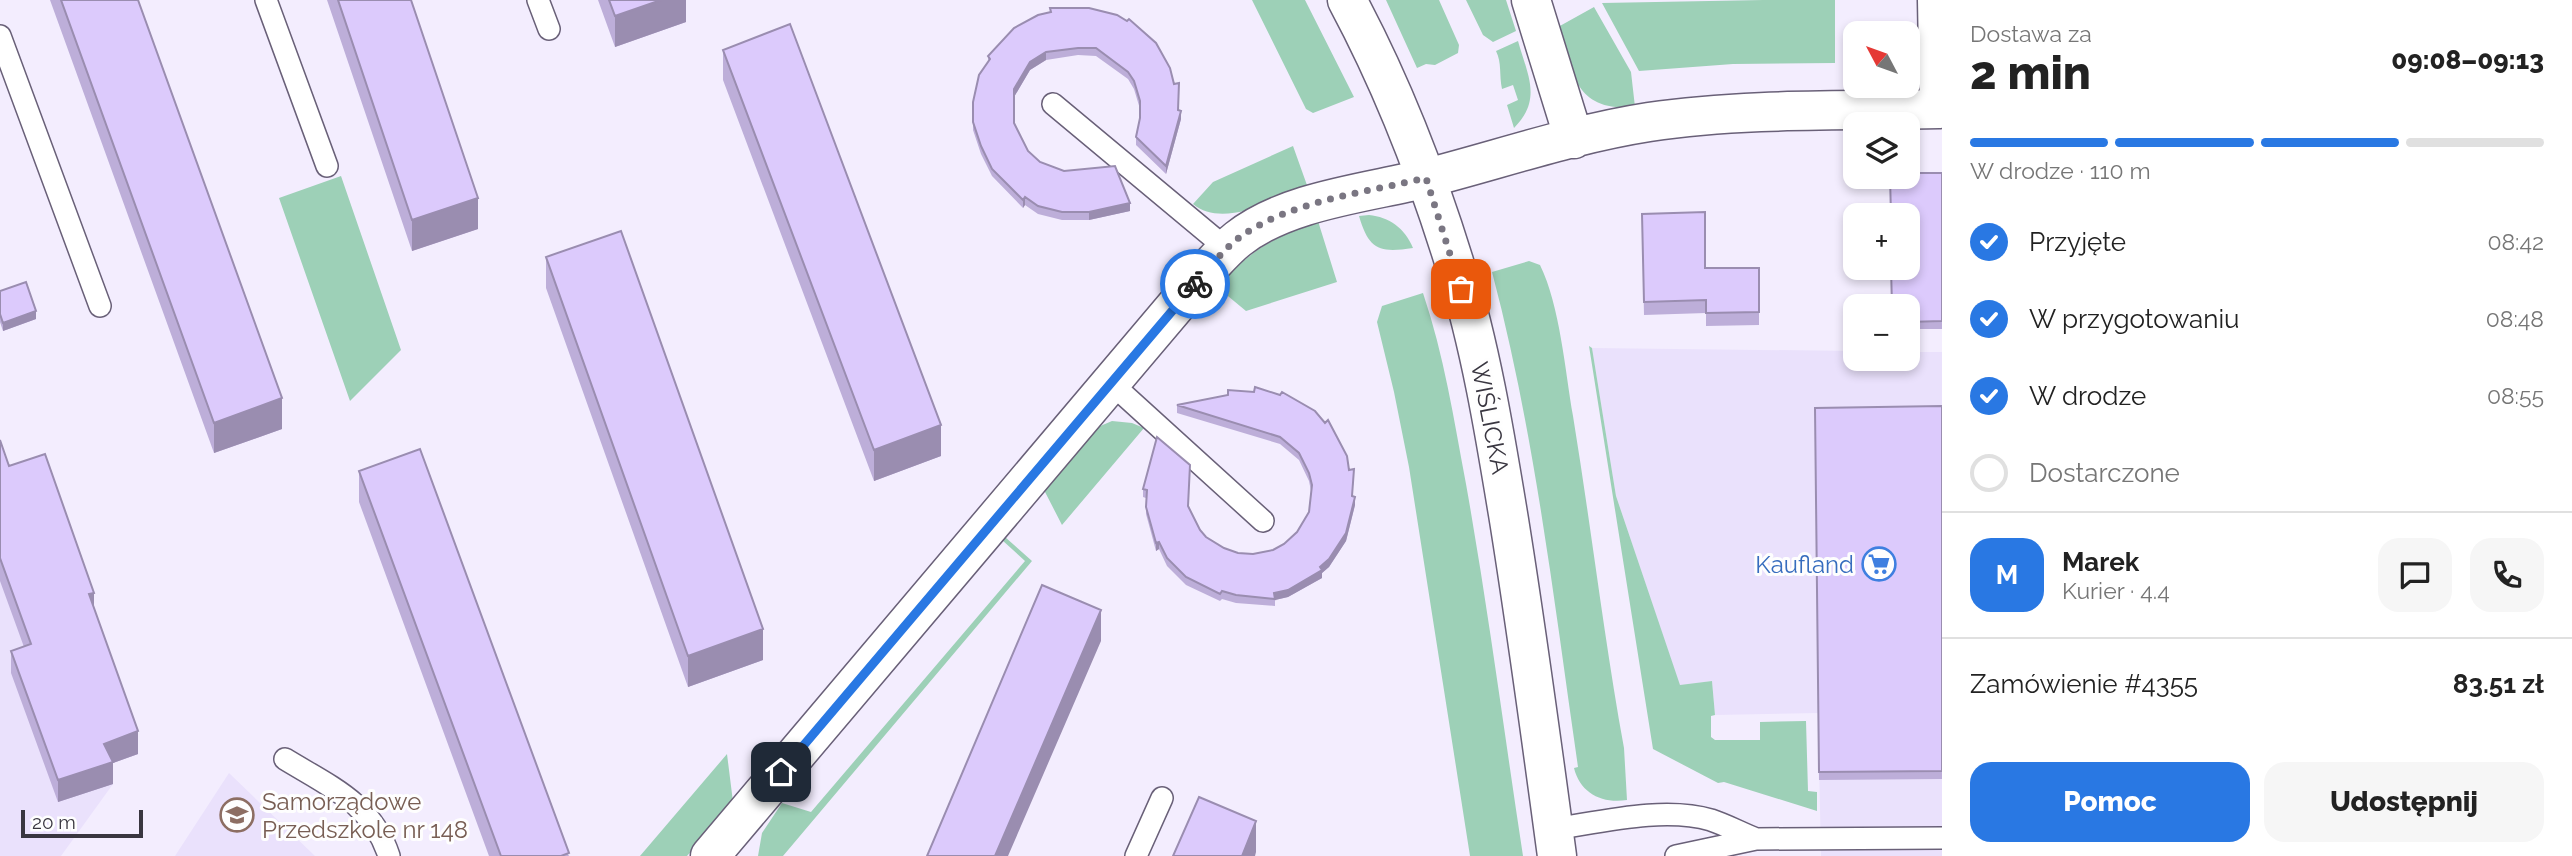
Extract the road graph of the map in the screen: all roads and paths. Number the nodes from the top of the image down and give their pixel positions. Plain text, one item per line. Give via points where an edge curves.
1 (266, 0) edge
2 (538, 0) edge
3 (1348, 0) edge
4 (1531, 0) edge
5 (1939, 12) edge
6 (549, 29) dead end
7 (0, 36) edge
8 (1054, 104) dead end
9 (1941, 109) edge
10 (1574, 139) junction
11 (327, 166) dead end
12 (1426, 178) junction
13 (1227, 249) junction
14 (100, 306) dead end
15 (1111, 383) junction
16 (1263, 521) dead end
17 (285, 759) dead end
18 (1162, 797) dead end
19 (1942, 838) edge
20 (1756, 839) junction
21 (1556, 843) edge
22 (388, 856) edge
23 (710, 856) edge
24 (1136, 856) edge
25 (1676, 856) edge

1 - 11 lane
2 - 6 lane
3 - 12 street, WIŚLICKA
4 - 10 street
5 - 9 street
7 - 14 lane
8 - 13 lane
9 - 10 street via 1697,116
10 - 12 street
12 - 13 street via 1276,217
12 - 21 street, WIŚLICKA via 1456,266 1483,374 1521,594
13 - 15 street
15 - 16 lane
15 - 23 street
17 - 22 lane via 362,809 378,828
18 - 24 lane
19 - 20 lane
20 - 21 lane via 1710,820 1680,814 1644,817
20 - 25 lane

